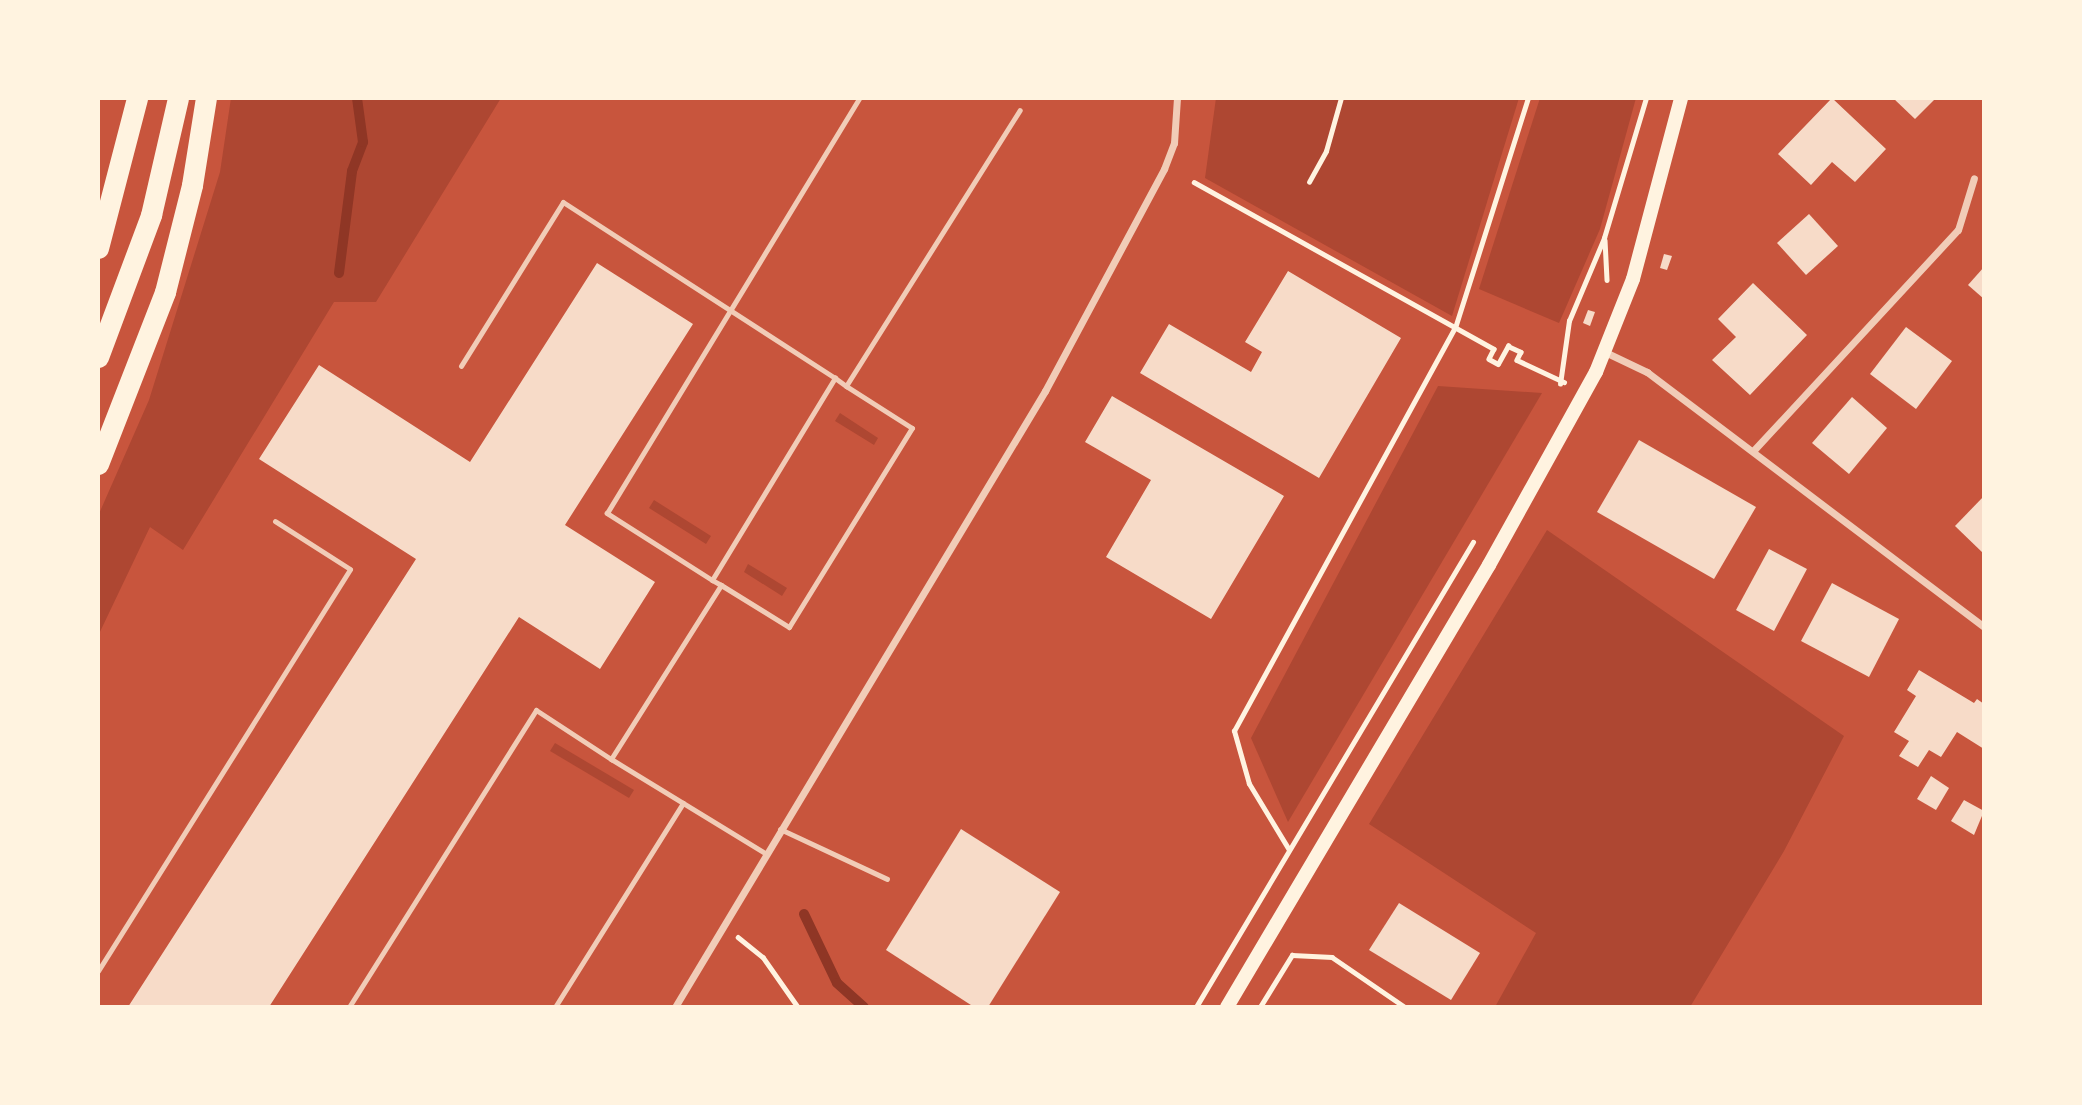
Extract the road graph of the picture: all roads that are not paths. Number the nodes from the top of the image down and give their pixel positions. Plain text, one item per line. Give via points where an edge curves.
1 (137, 98) edge
2 (178, 98) edge
3 (206, 98) edge
4 (859, 98) edge
5 (1177, 98) edge
6 (1681, 98) edge
7 (1020, 110) dead end
8 (1974, 178) dead end
9 (98, 248) edge
10 (730, 310) junction
11 (1605, 352) junction
12 (98, 357) edge
13 (461, 366) dead end
14 (835, 378) junction
15 (846, 386) junction
16 (1753, 451) junction
17 (98, 464) edge
18 (275, 521) dead end
19 (712, 580) junction
20 (721, 585) junction
21 (1984, 627) edge
22 (611, 759) junction
23 (683, 803) junction
24 (780, 829) junction
25 (765, 853) junction
26 (887, 879) dead end
27 (98, 971) edge
28 (349, 1007) edge
29 (555, 1007) edge
30 (675, 1007) edge
31 (1227, 1007) edge

1 - 9 highway
2 - 12 highway via 151,215
3 - 17 highway via 192,185 165,292
4 - 10 lane
5 - 24 street via 1174,143 1164,169 1045,391
6 - 11 main road via 1633,279
7 - 15 lane
8 - 16 street via 1958,230
10 - 13 lane via 563,202
10 - 14 lane
10 - 19 lane via 607,513
11 - 16 street via 1647,372
11 - 31 main road via 1489,565
14 - 15 lane
14 - 19 lane
15 - 20 lane via 912,428 789,627
16 - 21 street
18 - 27 lane via 350,569
19 - 20 lane
20 - 22 lane
22 - 23 lane
22 - 28 lane via 536,710
23 - 25 lane
23 - 29 lane
24 - 25 street
24 - 26 lane
25 - 30 street

